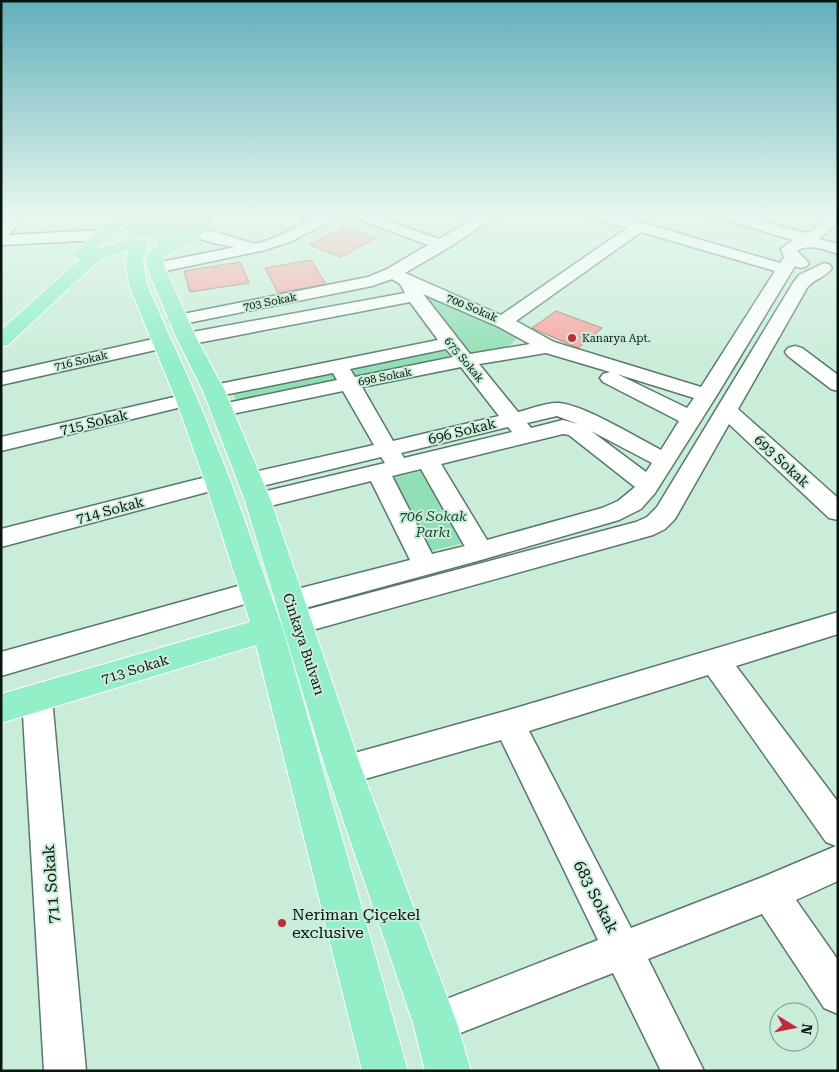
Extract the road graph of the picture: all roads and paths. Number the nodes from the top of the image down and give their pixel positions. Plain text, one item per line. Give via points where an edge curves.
1 (72, 263) edge
2 (85, 263) edge
3 (134, 263) edge
4 (424, 263) edge
5 (587, 263) edge
6 (785, 263) edge
7 (803, 263) edge
8 (831, 268) edge
9 (405, 283) junction
10 (317, 293) junction
11 (327, 311) junction
12 (503, 322) junction
13 (1, 328) edge
14 (176, 334) junction
15 (1, 341) edge
16 (449, 343) junction
17 (550, 347) junction
18 (795, 352) dead end
19 (466, 360) junction
20 (338, 364) junction
21 (1, 379) edge
22 (349, 384) junction
23 (838, 384) edge
24 (707, 395) junction
25 (208, 400) junction
26 (726, 410) junction
27 (690, 418) junction
28 (519, 427) junction
29 (1, 444) edge
30 (427, 460) junction
31 (665, 461) junction
32 (388, 463) junction
33 (218, 482) junction
34 (648, 486) junction
35 (254, 491) junction
36 (838, 512) edge
37 (1, 538) edge
38 (477, 545) dead end
39 (422, 559) dead end
40 (262, 610) junction
41 (294, 611) junction
42 (838, 623) edge
43 (715, 661) junction
44 (1, 664) edge
45 (37, 698) junction
46 (1, 709) edge
47 (509, 724) junction
48 (344, 770) junction
49 (838, 830) edge
50 (838, 863) edge
51 (769, 893) junction
52 (622, 949) junction
53 (838, 994) edge
54 (435, 1023) junction
55 (383, 1070) edge
56 (64, 1071) edge
57 (448, 1071) edge
58 (683, 1071) edge

1 - 13 main road
2 - 15 main road
3 - 14 main road, Cinkaya Bulvarı via 138,285
4 - 9 street, 703 Sokak
5 - 12 street
6 - 24 street
7 - 8 street
8 - 26 street via 805,279 799,287
9 - 10 street, 703 Sokak via 372,281
9 - 11 street
9 - 12 street, 700 Sokak
9 - 16 street, 675 Sokak
10 - 11 street
10 - 14 street, 703 Sokak
11 - 14 street
12 - 17 street, 700 Sokak
14 - 21 street, 716 Sokak
14 - 25 main road, Cinkaya Bulvarı
16 - 19 street, 675 Sokak
16 - 20 street, 698 Sokak
17 - 19 street, 698 Sokak
17 - 24 street, 700 Sokak
17 - 27 street, 700 Sokak
18 - 23 street
19 - 22 street, 698 Sokak
19 - 28 street, 675 Sokak
20 - 22 street
20 - 25 street, 698 Sokak
22 - 25 street, 698 Sokak
22 - 32 street
24 - 27 street
25 - 29 street, 715 Sokak
25 - 33 main road, Cinkaya Bulvarı
25 - 35 main road, Cinkaya Bulvarı
26 - 36 street, 693 Sokak
26 - 41 street via 666,513 644,529
27 - 31 street
28 - 30 street, 696 Sokak
28 - 31 street, 696 Sokak via 563,410
28 - 32 street, 696 Sokak
28 - 34 street, 696 Sokak via 569,427
30 - 32 street, 696 Sokak
30 - 38 street
31 - 34 street
32 - 35 street, 696 Sokak
32 - 39 street
33 - 37 street, 714 Sokak
33 - 40 main road, Cinkaya Bulvarı
34 - 41 street via 627,508
35 - 41 main road, Cinkaya Bulvarı
40 - 41 street
40 - 44 street
40 - 45 main road, 713 Sokak
40 - 55 main road, Cinkaya Bulvarı
41 - 48 main road, Cinkaya Bulvarı
42 - 43 street
43 - 47 street
43 - 49 street
45 - 46 main road, 713 Sokak
45 - 56 street, 711 Sokak
47 - 48 street
47 - 52 street, 683 Sokak
48 - 54 main road, Cinkaya Bulvarı
50 - 51 street
51 - 52 street
51 - 53 street
52 - 54 street
52 - 58 street, 683 Sokak
54 - 57 main road, Cinkaya Bulvarı

